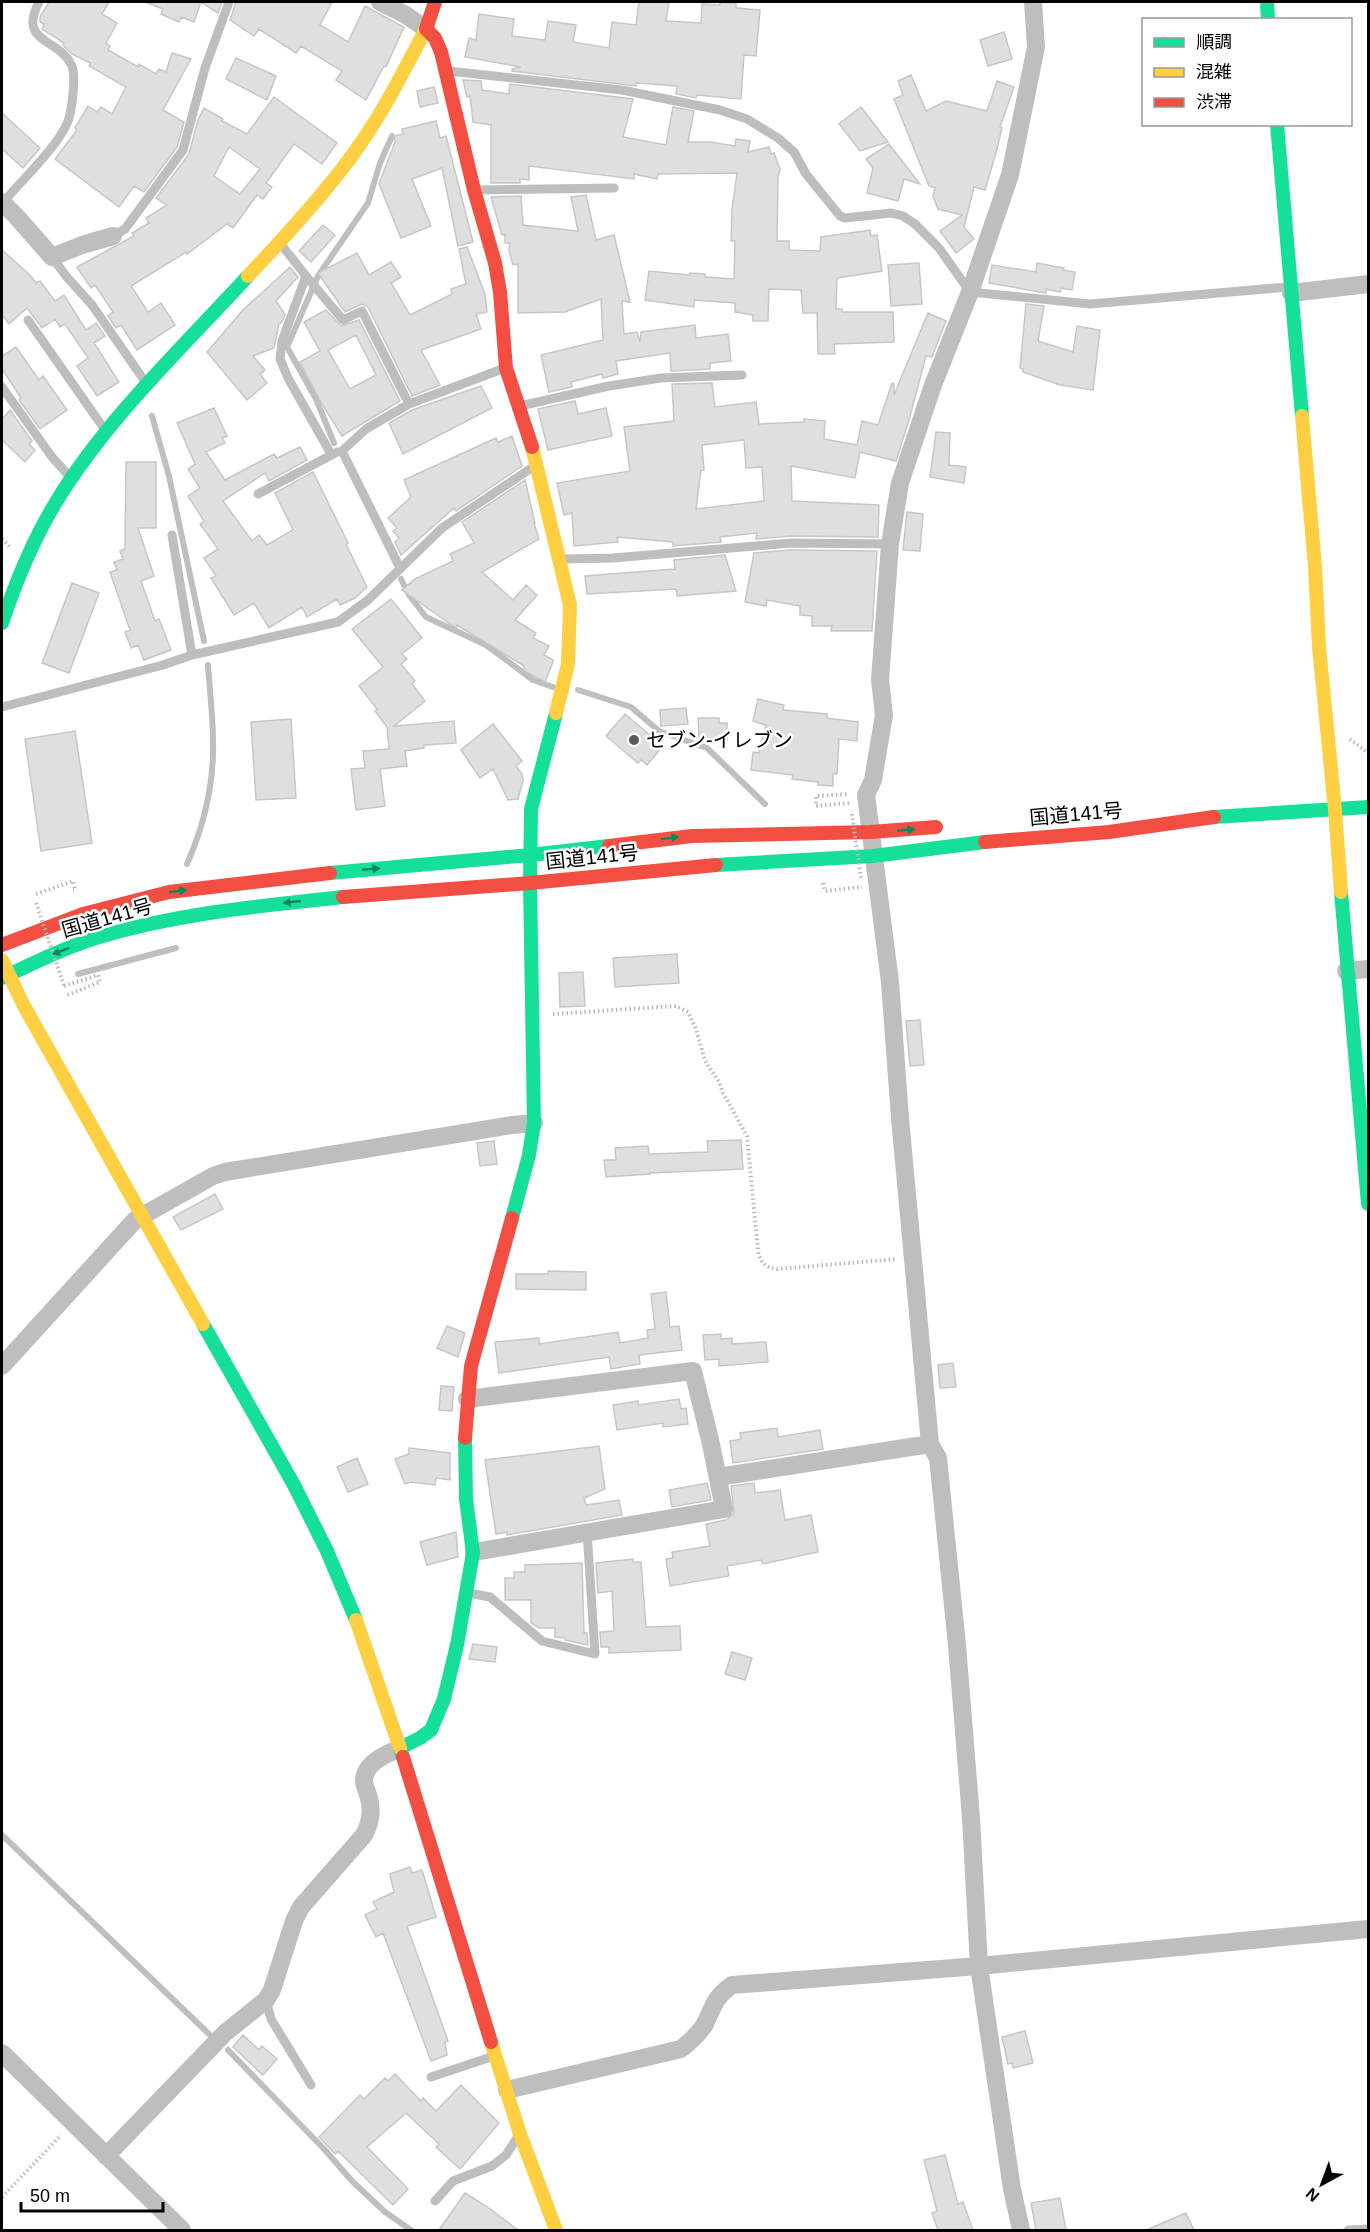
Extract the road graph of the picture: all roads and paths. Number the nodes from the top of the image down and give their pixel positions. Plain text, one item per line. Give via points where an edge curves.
1 (39, 2) edge
2 (229, 2) edge
3 (380, 2) edge
4 (435, 2) edge
5 (1033, 2) edge
6 (1267, 2) edge
7 (1268, 18) edge
8 (426, 29) junction
9 (445, 70) junction
10 (1277, 126) edge
11 (614, 188) dead end
12 (474, 190) junction
13 (3, 207) edge
14 (113, 236) joint
15 (279, 241) junction
16 (52, 257) junction
17 (308, 278) junction
18 (1368, 284) edge
19 (1291, 290) junction
20 (970, 292) junction
21 (28, 320) dead end
22 (506, 368) junction
23 (742, 375) dead end
24 (147, 385) junction
25 (2, 387) edge
26 (409, 404) junction
27 (518, 406) junction
28 (107, 431) junction
29 (342, 451) junction
30 (331, 454) junction
31 (537, 464) junction
32 (72, 478) junction
33 (258, 494) dead end
34 (172, 535) dead end
35 (890, 544) junction
36 (560, 559) junction
37 (400, 568) junction
38 (2, 623) edge
39 (192, 655) junction
40 (2, 707) edge
41 (850, 794) dead end
42 (850, 803) dead end
43 (1368, 807) edge
44 (1335, 810) junction
45 (852, 814) dead end
46 (1126, 814) dead end
47 (1196, 818) junction
48 (951, 826) dead end
49 (870, 832) junction
50 (530, 855) junction
51 (873, 856) junction
52 (861, 878) dead end
53 (530, 883) junction
54 (66, 893) dead end
55 (36, 894) dead end
56 (46, 900) dead end
57 (2, 945) edge
58 (2, 959) edge
59 (1368, 969) edge
60 (1346, 971) junction
61 (5, 976) edge
62 (65, 996) dead end
63 (533, 1016) junction
64 (534, 1123) junction
65 (1368, 1204) edge
66 (142, 1216) junction
67 (913, 1257) junction
68 (2, 1366) edge
69 (467, 1399) junction
70 (930, 1444) junction
71 (718, 1477) junction
72 (587, 1531) junction
73 (474, 1552) junction
74 (467, 1592) junction
75 (400, 1748) junction
76 (1368, 1929) edge
77 (980, 1966) junction
78 (266, 2000) junction
79 (2, 2054) edge
80 (496, 2055) junction
81 (431, 2077) dead end
82 (311, 2085) dead end
83 (507, 2090) junction
84 (72, 2124) junction
85 (520, 2134) junction
86 (106, 2156) junction
87 (2, 2197) edge
88 (435, 2201) dead end
89 (1368, 2229) edge
90 (182, 2230) edge
91 (556, 2230) edge
92 (1021, 2230) edge
93 (1348, 2230) edge

1 - 13 lane via 31,25 73,71 69,119
2 - 14 lane via 205,68 183,150 125,229
3 - 8 street
4 - 8 main road
5 - 20 street via 1036,47 1010,175
6 - 7 main road
8 - 9 main road via 438,45
8 - 15 main road via 376,121 352,156
9 - 12 main road
9 - 20 lane via 622,90 747,119 794,152 806,174 840,216 891,213 915,224 939,248
10 - 19 main road
11 - 12 lane
12 - 22 main road via 495,263
13 - 16 street
14 - 16 street
15 - 17 lane
15 - 24 main road
16 - 24 lane via 92,305
17 - 26 lane via 343,320 362,311
17 - 30 lane via 282,341 280,359
18 - 19 street
19 - 20 lane via 1090,304
19 - 44 main road
20 - 35 street via 900,483
21 - 28 lane
22 - 26 lane
22 - 27 main road
23 - 27 lane via 661,378
24 - 28 main road
25 - 32 lane via 52,457
26 - 29 lane via 366,429
27 - 31 main road
28 - 32 main road
29 - 30 lane
29 - 37 lane
30 - 33 lane
31 - 36 main road
31 - 37 lane via 442,528
32 - 38 main road via 32,546
34 - 39 lane
35 - 36 lane via 791,543
35 - 49 street via 880,680 884,715 873,780 866,795
36 - 50 main road via 570,604 568,664 531,810
37 - 39 lane via 368,600 338,622
39 - 40 lane
41 - 42 path via 816,796 816,806
43 - 44 main road, 国道141号
44 - 47 main road, 国道141号
44 - 60 main road
45 - 52 path, bridge
46 - 47 main road, 国道141号
47 - 51 main road, 国道141号 via 1109,832
49 -> 48 main road, 国道141号
50 -> 49 main road, 国道141号 via 692,836
49 - 51 street
50 - 53 main road
57 -> 50 main road, 国道141号 via 83,914 169,892 304,875
51 - 53 main road, 国道141号 via 700,866
51 - 67 street via 890,982
53 -> 61 main road, 国道141号 via 229,909 98,938
53 - 63 main road
54 - 55 path via 75,890 73,881
56 - 62 path, bridge via 36,903 64,986 98,975 100,982
58 - 61 main road
59 - 60 street
60 - 65 main road
61 - 66 main road
63 - 64 main road
63 - 67 path via 676,1006 688,1012 705,1061 747,1136 758,1251 760,1262 766,1267
64 - 66 street via 225,1172
64 - 69 main road via 529,1155 471,1366
66 - 68 street
66 - 75 main road via 327,1551 356,1620
67 - 70 street
69 - 71 street via 693,1371
69 - 73 main road via 466,1501
70 - 71 street
70 - 77 street via 938,1458 957,1645
71 - 72 street via 724,1509
72 - 73 street
72 - 74 lane via 595,1654 542,1641 490,1597
73 - 74 main road
74 - 75 main road via 437,1720 424,1737
75 - 78 street via 367,1769 364,1782 370,1803 370,1825 301,1907
75 - 80 main road
76 - 77 street
77 - 83 street via 732,1985 719,1995 695,2038 681,2049
77 - 92 street
78 - 82 lane via 272,2019
78 - 86 street via 225,2033
79 - 84 street
80 - 81 lane
80 - 83 main road
83 - 85 main road
84 - 86 street
84 - 87 path
85 - 88 lane via 506,2155 492,2166 453,2181
85 - 91 main road
86 - 90 street
89 - 93 lane

